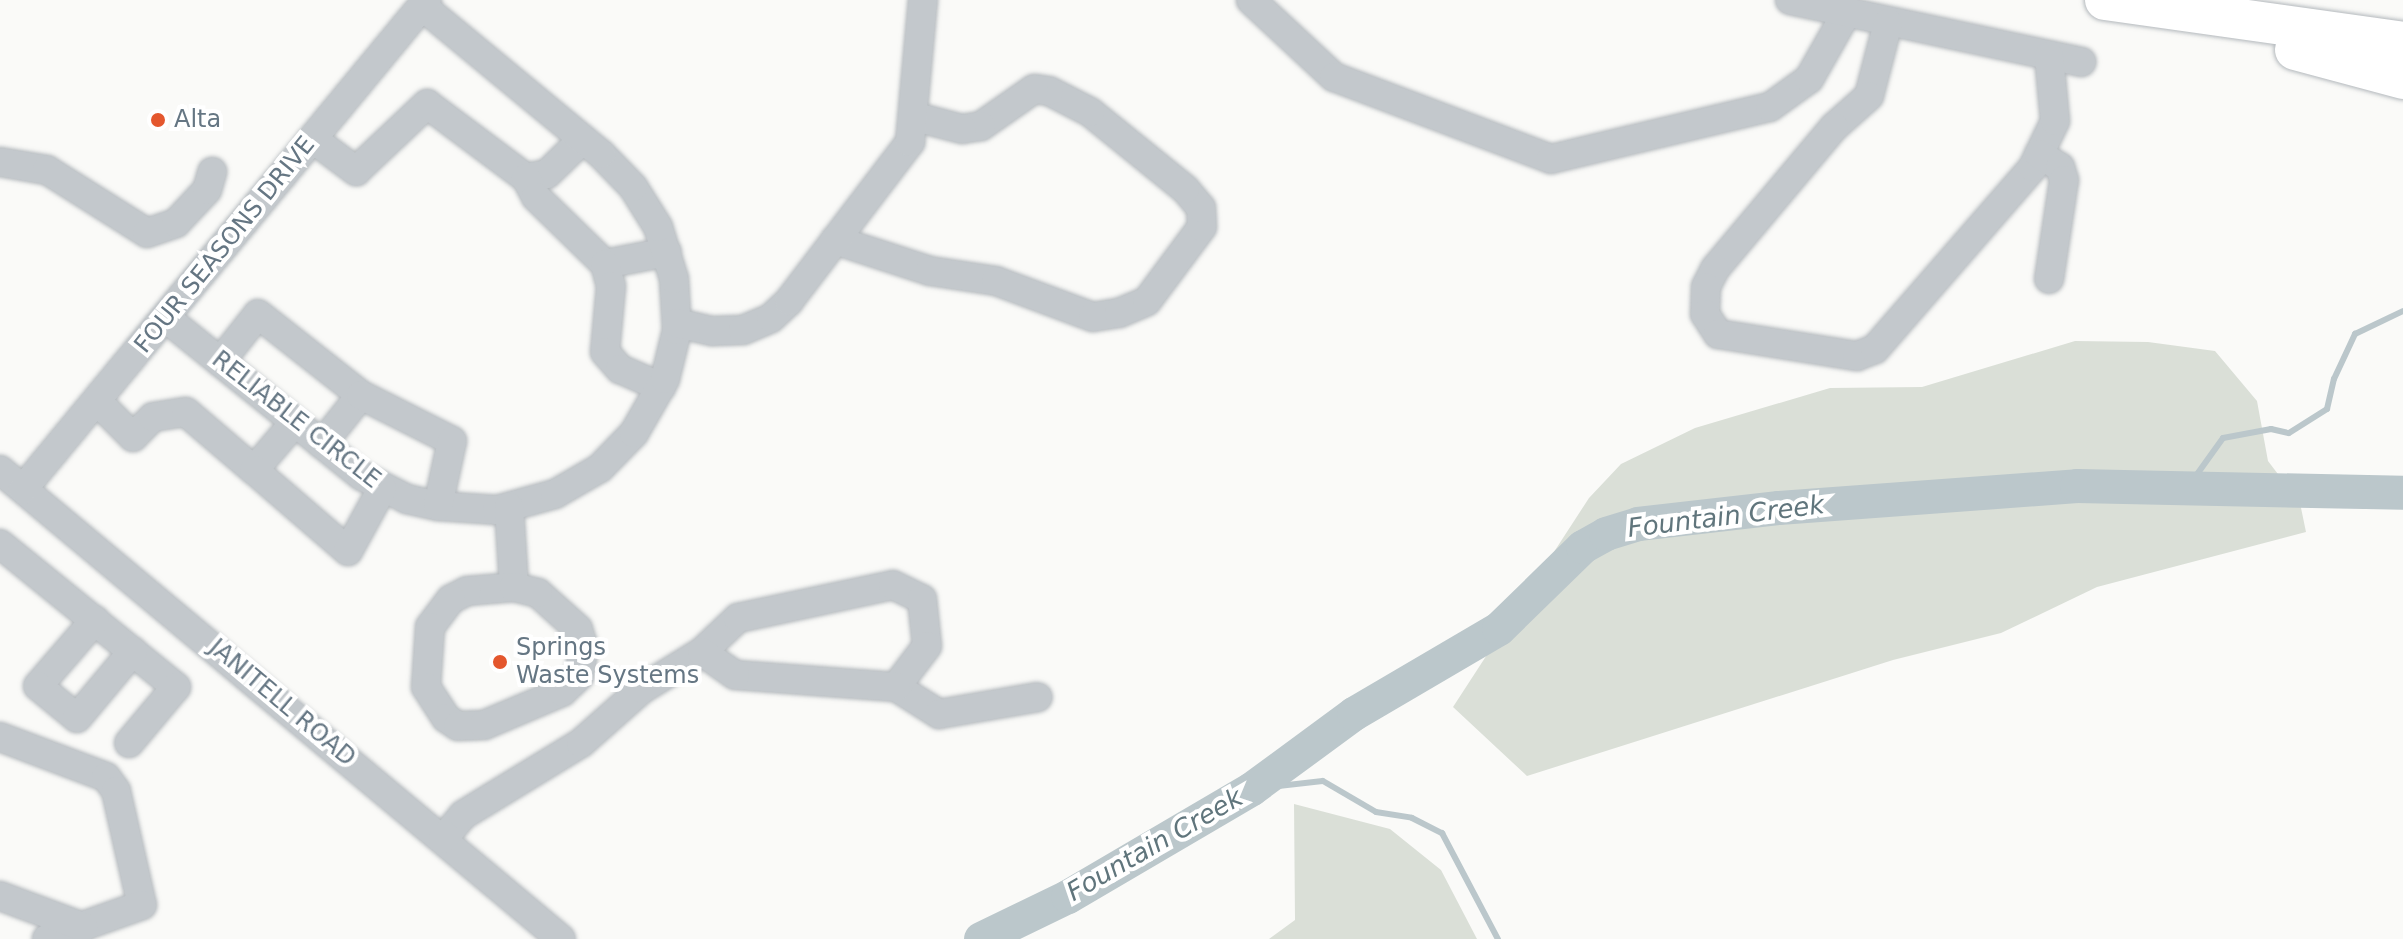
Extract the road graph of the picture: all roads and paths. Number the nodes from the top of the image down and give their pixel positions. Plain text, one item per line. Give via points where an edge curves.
1 (923, 0) edge
2 (1251, 0) edge
3 (1790, 0) edge
4 (2109, 1) edge
5 (424, 3) edge
6 (1846, 14) junction
7 (1888, 23) junction
8 (2403, 42) edge
9 (2049, 56) junction
10 (2081, 62) dead end
11 (2403, 79) edge
12 (916, 117) junction
13 (313, 139) junction
14 (583, 139) junction
15 (2039, 154) junction
16 (0, 162) edge
17 (212, 172) dead end
18 (526, 178) junction
19 (835, 240) junction
20 (667, 252) junction
21 (605, 264) junction
22 (2049, 279) dead end
23 (166, 318) junction
24 (677, 323) junction
25 (220, 362) junction
26 (661, 387) junction
27 (361, 395) junction
28 (97, 401) junction
29 (295, 422) junction
30 (322, 444) junction
31 (0, 470) edge
32 (254, 470) junction
33 (23, 489) junction
34 (382, 489) junction
35 (438, 506) junction
36 (509, 507) junction
37 (0, 544) edge
38 (514, 587) junction
39 (95, 620) junction
40 (133, 651) junction
41 (702, 652) junction
42 (896, 687) junction
43 (1038, 697) dead end
44 (0, 737) edge
45 (129, 743) dead end
46 (443, 839) junction
47 (0, 896) edge
48 (83, 927) junction
49 (47, 939) edge
50 (561, 939) edge

1 - 12 street
2 - 6 street via 1334,77 1551,159 1770,107 1809,79
3 - 6 street
4 - 8 highway
4 - 11 highway
5 - 13 street, FOUR SEASONS DRIVE
5 - 14 street, RELIABLE CIRCLE
6 - 7 street
7 - 9 street
7 - 15 street via 1869,96 1834,127 1715,269 1706,287 1705,314 1718,334 1857,356 1875,349
9 - 10 street
9 - 15 street via 2055,121
12 - 19 street via 910,142
12 - 19 street via 962,129 981,126 1034,89 1049,91 1090,112 1185,189 1201,208 1202,227 1147,301 1093,317 996,281 930,271
13 - 18 street via 356,171 427,104
13 - 23 street, FOUR SEASONS DRIVE
14 - 18 street via 547,174
14 - 20 street, RELIABLE CIRCLE via 646,204
15 - 22 street via 2060,167 2064,180
16 - 17 street via 47,170 147,233 176,223 207,190
18 - 21 street via 536,197
19 - 24 street via 771,318 743,330 713,331
20 - 21 street
20 - 24 street, RELIABLE CIRCLE
21 - 26 street via 611,286 605,352 620,369
23 - 25 street, RELIABLE CIRCLE
23 - 28 street, FOUR SEASONS DRIVE
24 - 26 street, RELIABLE CIRCLE
25 - 27 street via 258,314
25 - 29 street, RELIABLE CIRCLE
26 - 36 street, RELIABLE CIRCLE via 634,433 600,468 555,494
27 - 30 street
27 - 35 street via 452,441
28 - 32 street via 133,437 153,417 186,412
28 - 33 street, FOUR SEASONS DRIVE
29 - 30 street, RELIABLE CIRCLE
29 - 32 street
30 - 34 street, RELIABLE CIRCLE
31 - 33 street, JANITELL ROAD
32 - 34 street via 348,551
33 - 46 street, JANITELL ROAD
34 - 35 street, RELIABLE CIRCLE
35 - 36 street, RELIABLE CIRCLE via 468,511
36 - 38 street
37 - 39 street
38 - 38 street via 467,591 451,599 430,627 426,687 446,718 458,726 484,725 562,692 579,676 584,648 578,629 538,593
39 - 40 street
39 - 40 street via 38,686 77,718
40 - 45 street via 176,687
41 - 42 street via 735,675
41 - 42 street via 738,618 893,585 922,599 927,646
41 - 46 street via 642,689 581,743 489,797
42 - 43 street via 939,714
44 - 48 street via 106,777 116,791 142,905
46 - 50 street, JANITELL ROAD
47 - 48 street
48 - 49 street

